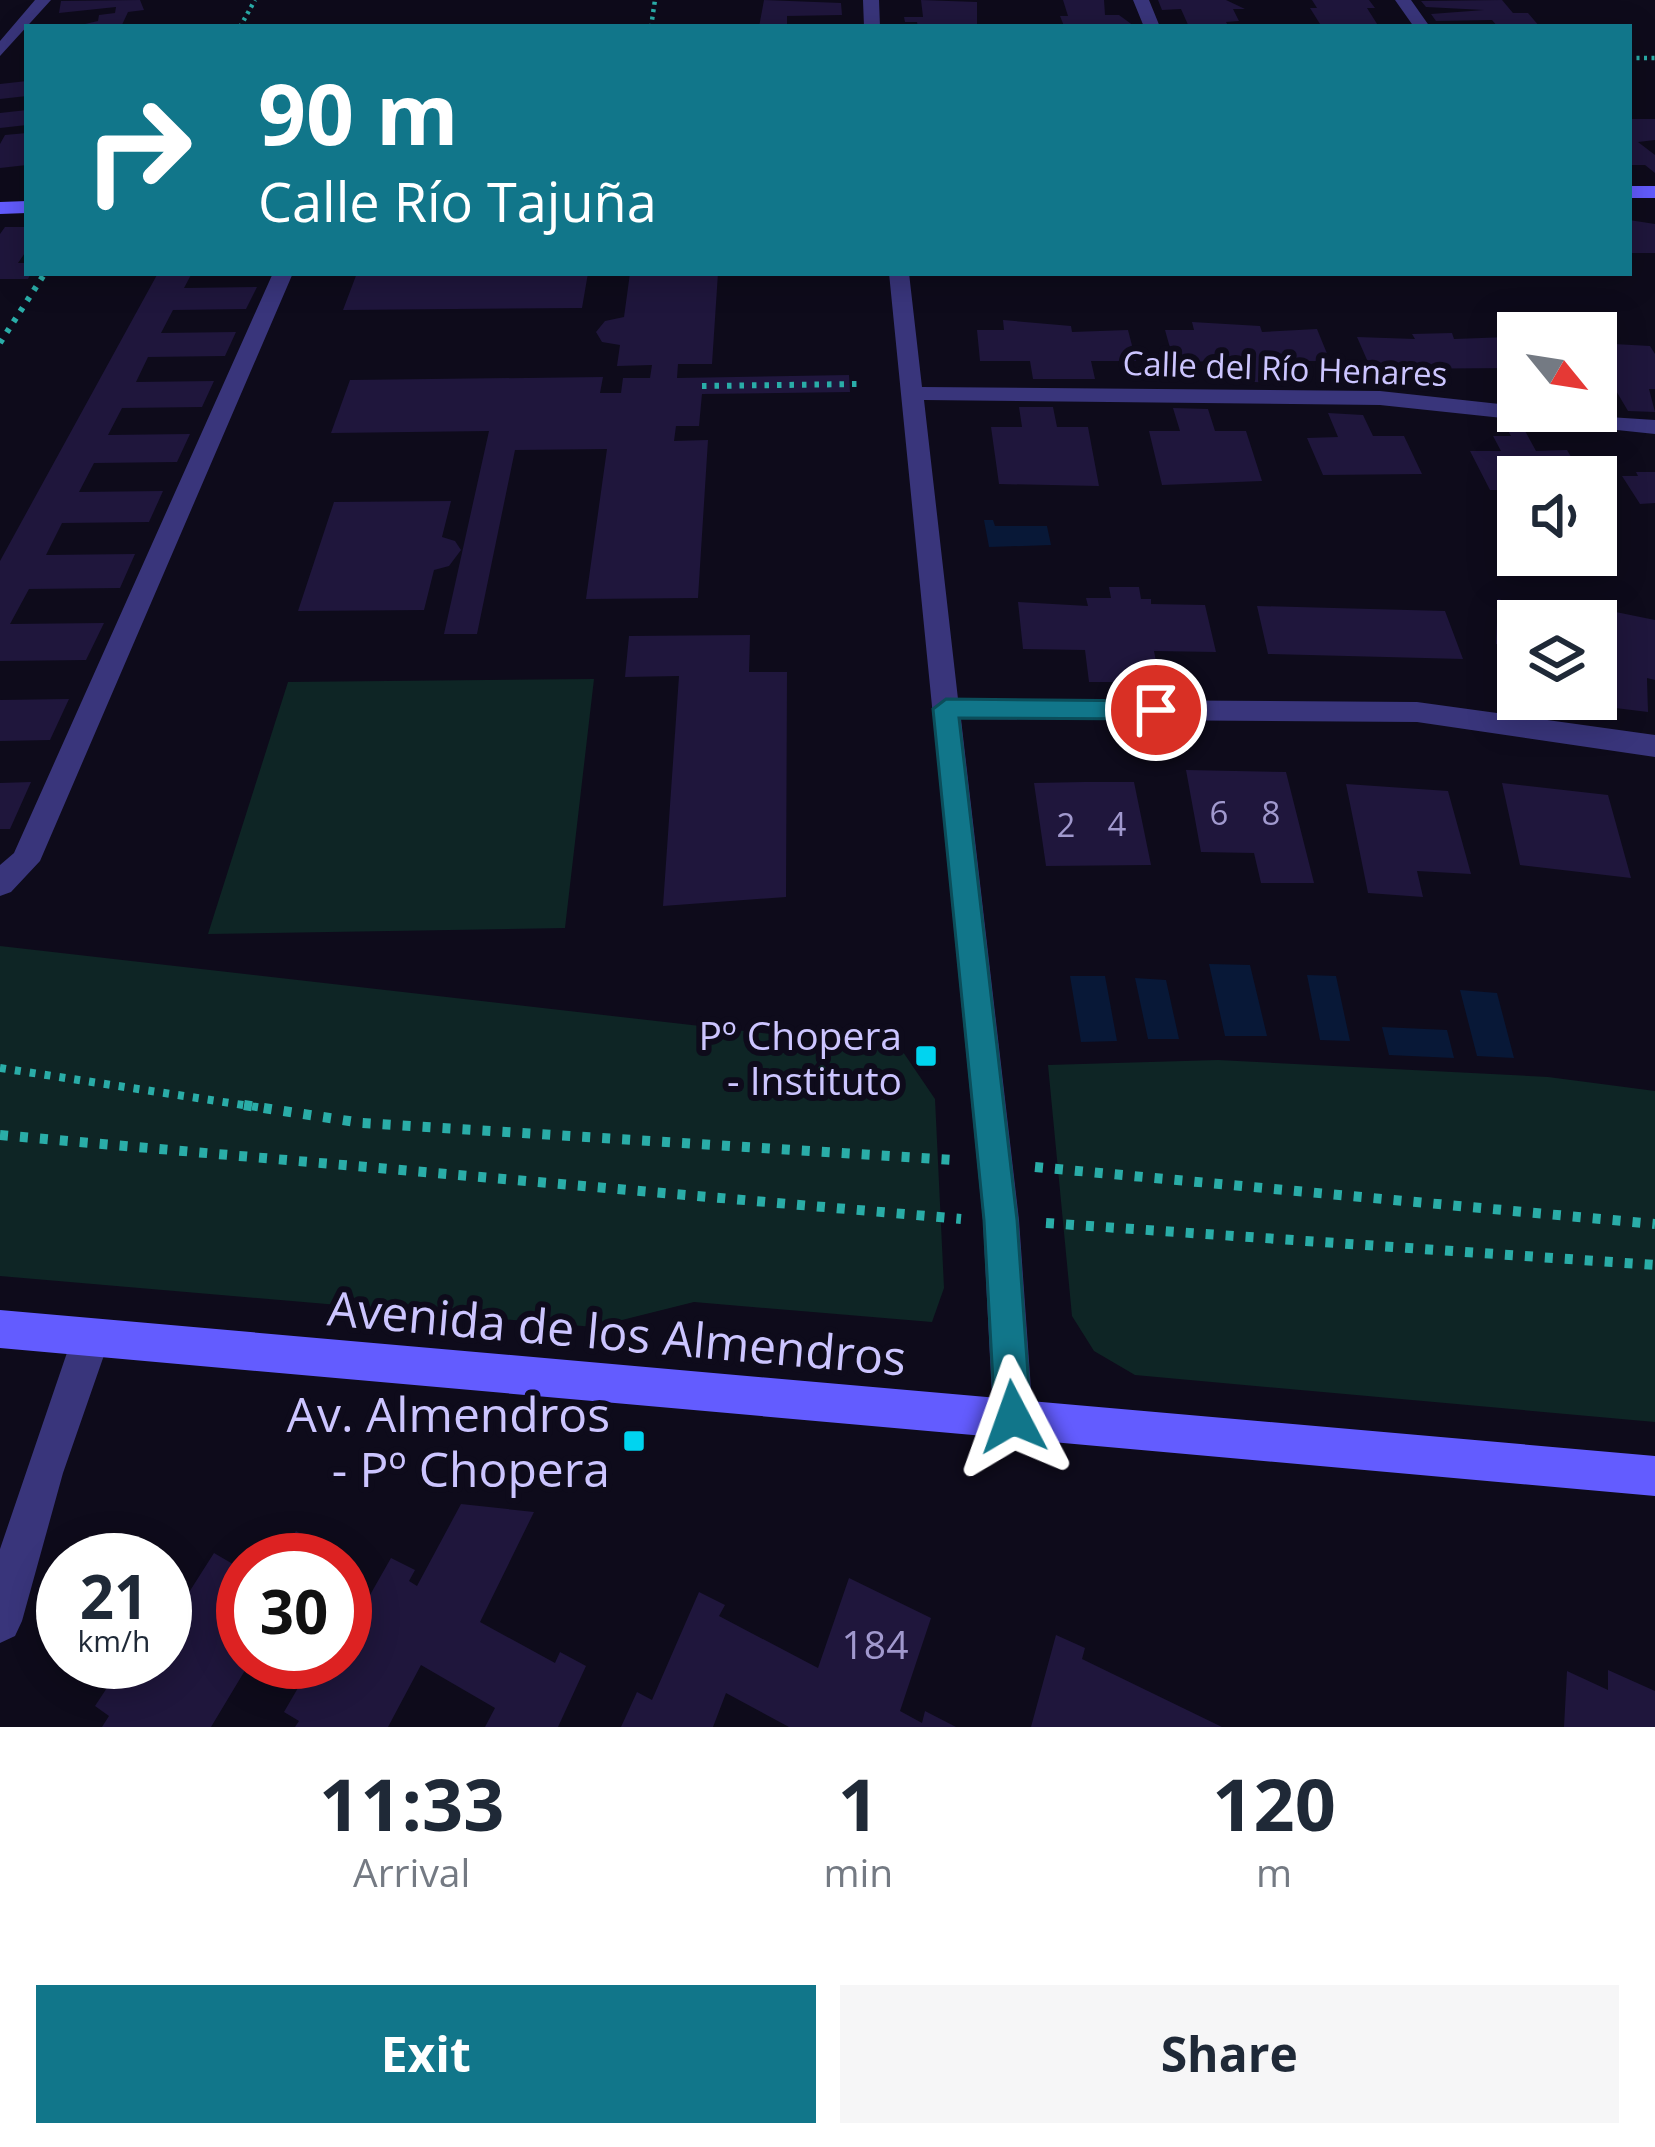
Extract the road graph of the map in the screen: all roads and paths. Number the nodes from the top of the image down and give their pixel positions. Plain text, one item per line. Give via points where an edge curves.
1 (43, 0) edge
2 (0, 51) edge
3 (43, 276) edge
4 (282, 276) edge
5 (899, 276) edge
6 (0, 343) edge
7 (860, 384) dead end
8 (702, 386) dead end
9 (911, 393) junction
10 (1655, 427) edge
11 (946, 709) junction
12 (1655, 746) edge
13 (0, 883) edge
14 (0, 1068) edge
15 (0, 1135) edge
16 (994, 1163) junction
17 (968, 1219) dead end
18 (1033, 1222) dead end
19 (1655, 1224) edge
20 (1655, 1265) edge
21 (0, 1329) edge
22 (91, 1338) junction
23 (1013, 1417) junction
24 (1655, 1477) edge
25 (0, 1621) edge

1 - 2 street
3 - 6 path
4 - 13 street via 26,861
5 - 9 street
7 - 8 path
9 - 10 street, Calle del Río Henares via 1380,398
9 - 11 street
11 - 12 street via 1417,712
11 - 16 street
14 - 16 path via 362,1123
15 - 17 path
16 - 19 path
16 - 23 street
18 - 20 path
21 - 22 street, Avenida de los Almendros
22 - 23 street, Avenida de los Almendros
22 - 25 street
23 - 24 street, Avenida de los Almendros

